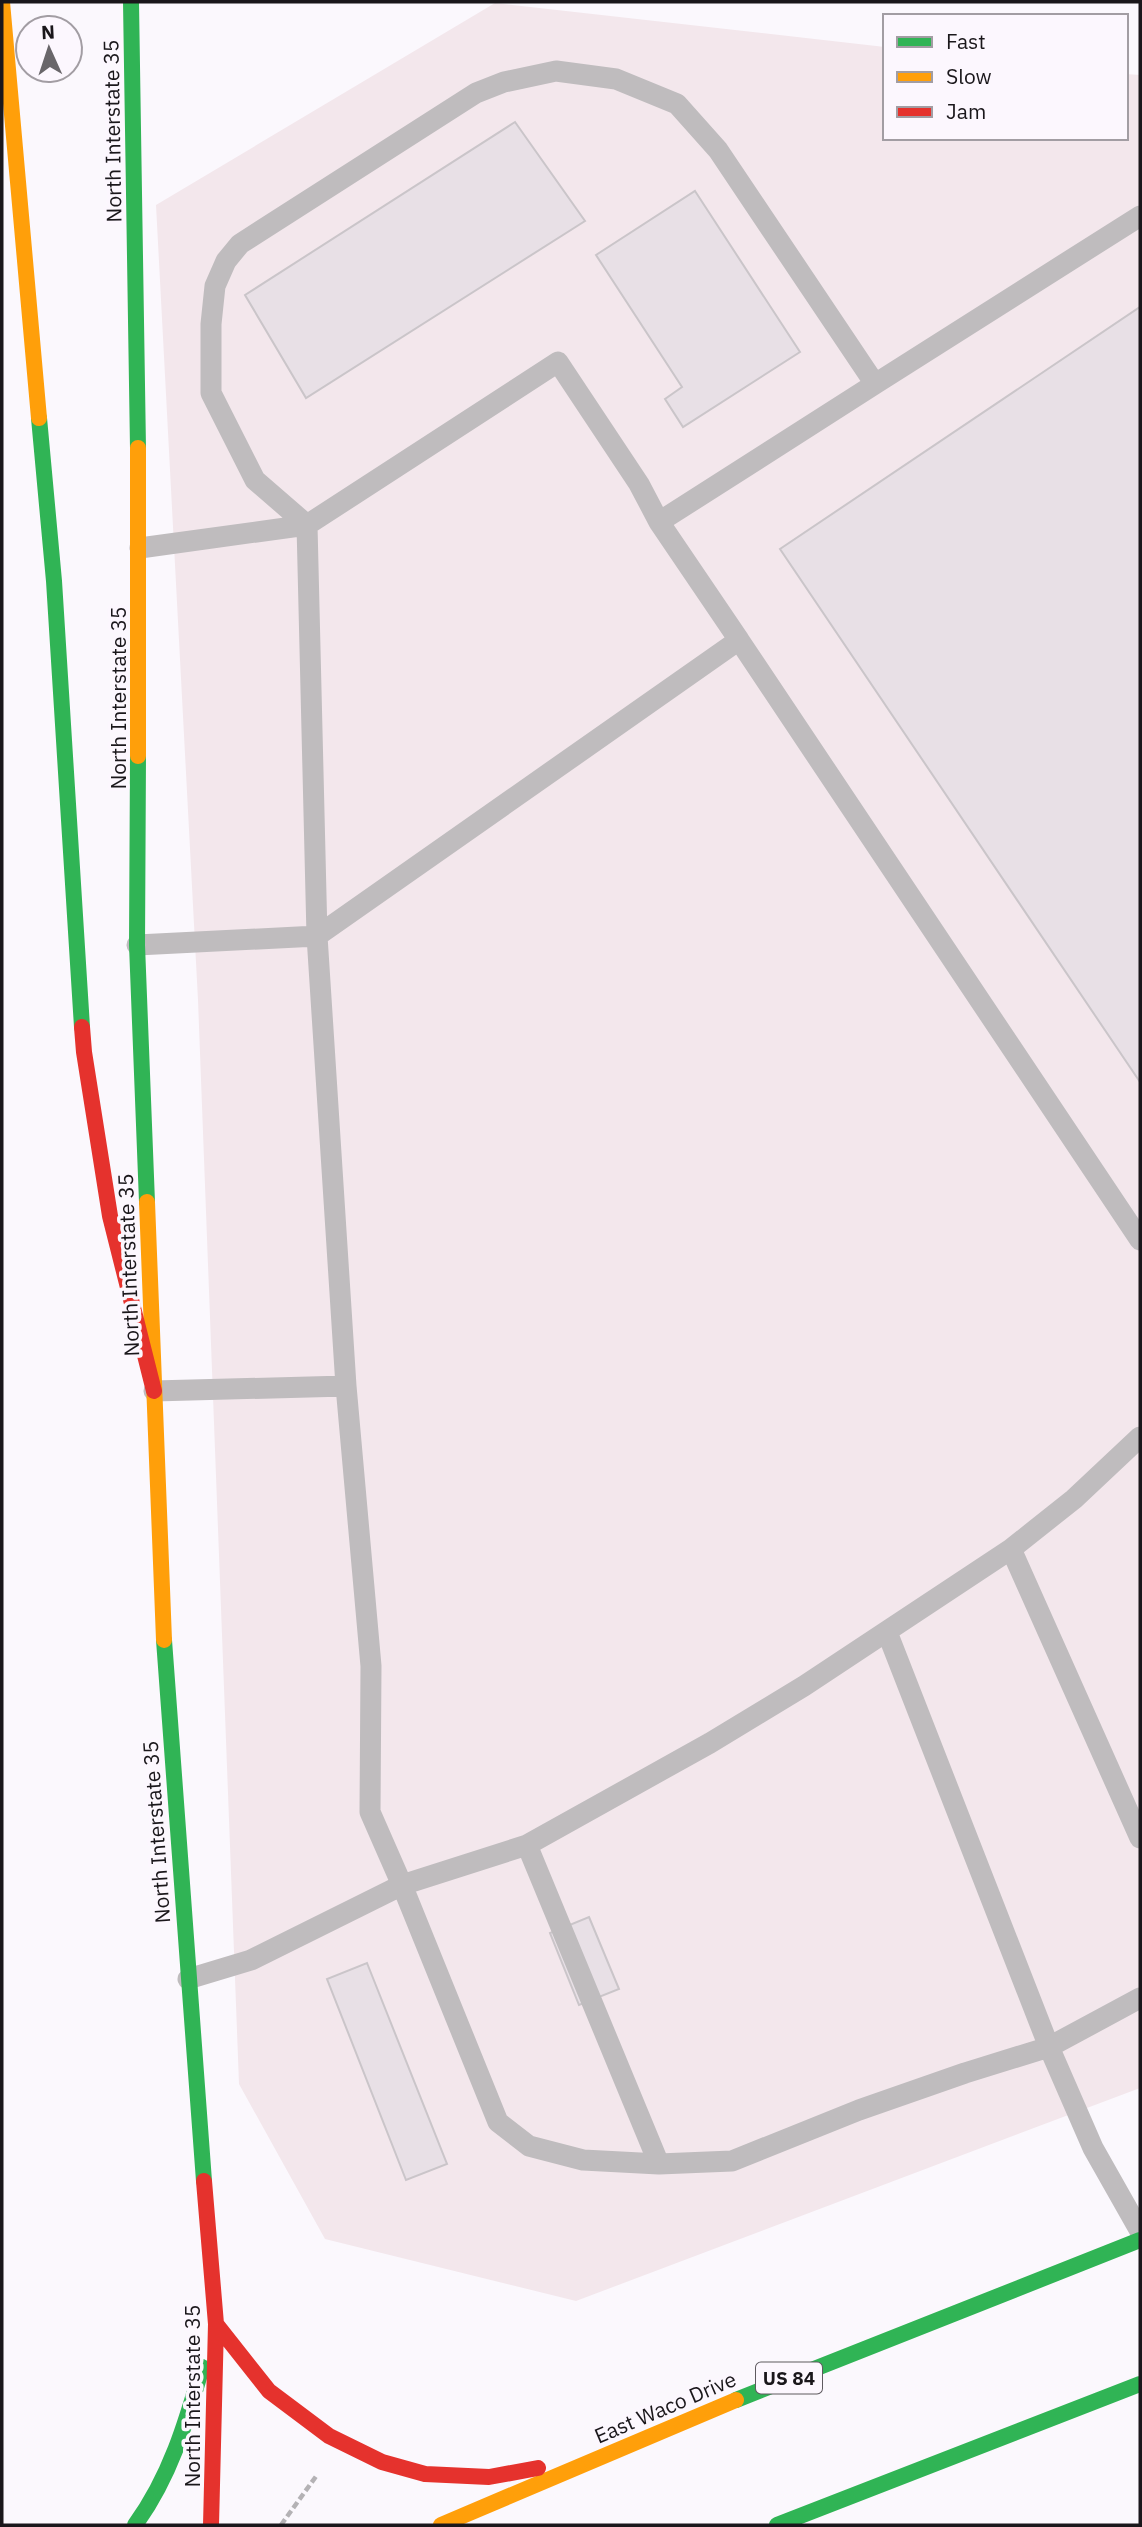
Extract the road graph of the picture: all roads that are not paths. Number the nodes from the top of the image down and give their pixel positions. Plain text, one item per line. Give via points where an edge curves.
1 (2, 2) edge
2 (131, 2) edge
3 (1140, 216) edge
4 (875, 384) junction
5 (659, 522) junction
6 (307, 525) junction
7 (140, 548) junction
8 (738, 640) junction
9 (317, 936) junction
10 (137, 946) junction
11 (1140, 1240) edge
12 (346, 1386) junction
13 (154, 1391) junction
14 (1140, 1437) edge
15 (1011, 1549) junction
16 (887, 1632) junction
17 (1140, 1838) edge
18 (527, 1845) junction
19 (402, 1885) junction
20 (188, 1979) junction
21 (1140, 1998) edge
22 (1049, 2047) junction
23 (659, 2164) junction
24 (1140, 2231) edge
25 (1140, 2240) edge
26 (216, 2324) junction
27 (1140, 2384) edge
28 (605, 2454) junction
29 (135, 2525) edge
30 (211, 2525) edge
31 (441, 2525) edge
32 (777, 2525) edge

1 - 13 main road via 54,581 84,1052 110,1216
2 - 7 main road, North Interstate 35
3 - 4 lane
4 - 5 lane
4 - 6 lane via 718,149 677,104 616,79 556,71 504,82 476,93 240,244 226,261 215,286 211,393 255,480
5 - 6 lane via 558,362
5 - 8 lane
6 - 7 lane
6 - 9 lane
7 - 10 main road, North Interstate 35
8 - 9 lane
8 - 11 lane
9 - 10 lane
9 - 12 lane
10 - 13 main road, North Interstate 35
12 - 13 lane
12 - 19 lane via 371,1666 370,1812
13 - 20 main road, North Interstate 35 via 163,1622
14 - 15 lane via 1074,1499
15 - 16 lane
15 - 17 lane
16 - 18 lane via 710,1743
16 - 22 lane
18 - 19 lane
18 - 23 lane
19 - 20 lane via 251,1959
19 - 23 lane via 498,2122 529,2146 583,2160
20 - 26 main road, North Interstate 35
21 - 22 lane
22 - 23 lane via 859,2110 732,2161
22 - 24 lane via 1093,2148
25 - 28 main road, East Waco Drive / US 84 via 972,2303
26 - 28 main road via 269,2392 329,2436 382,2462 425,2474 489,2477
26 - 29 main road via 173,2464
26 - 30 main road, North Interstate 35
27 - 32 main road
28 - 31 main road, East Waco Drive / US 84

